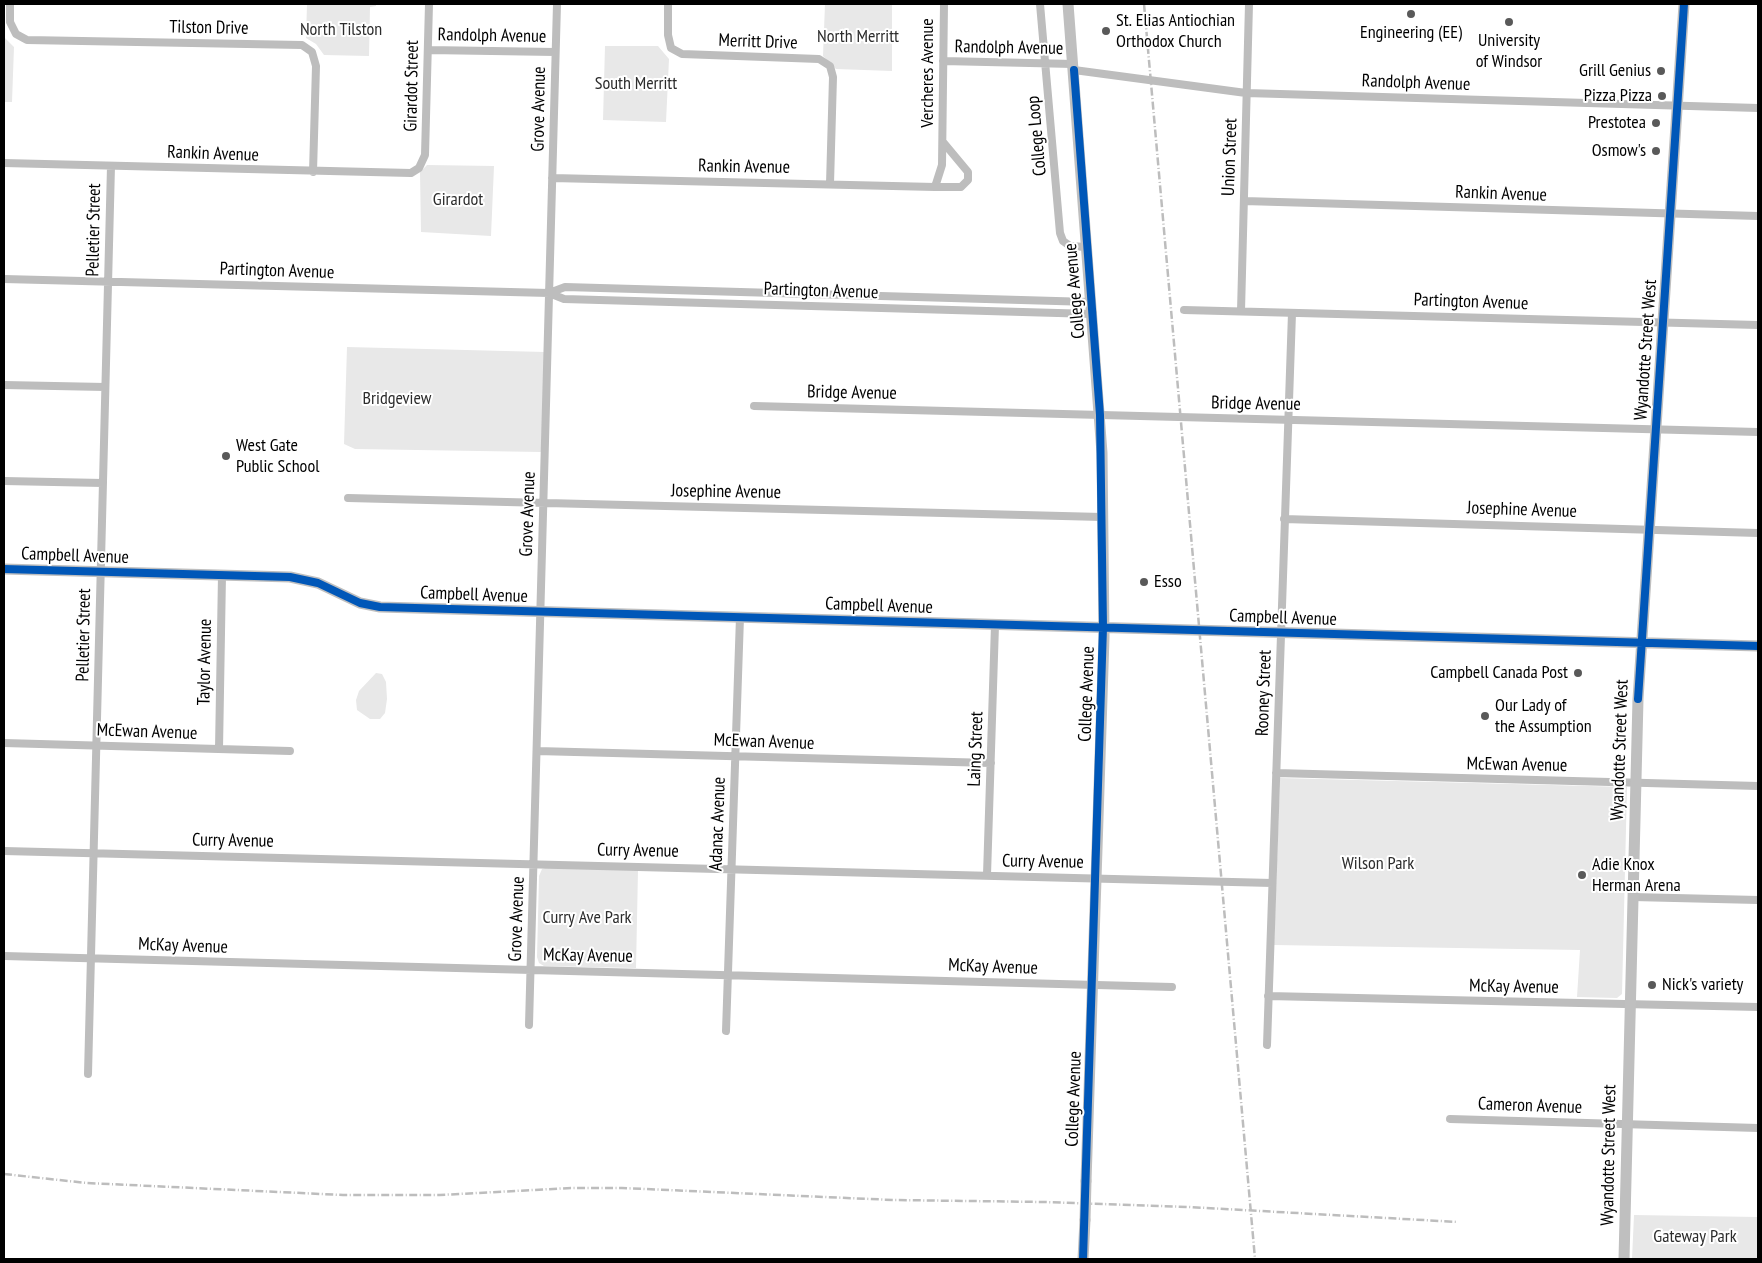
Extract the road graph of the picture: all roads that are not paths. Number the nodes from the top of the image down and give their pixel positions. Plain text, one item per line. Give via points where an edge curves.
1 (10, 4) edge
2 (429, 4) edge
3 (557, 4) edge
4 (668, 4) edge
5 (944, 4) edge
6 (1040, 4) edge
7 (1068, 4) edge
8 (1249, 4) edge
9 (1684, 4) edge
10 (428, 50) junction
11 (556, 52) junction
12 (943, 61) junction
13 (1045, 63) junction
14 (1074, 67) junction
15 (1246, 93) junction
16 (1678, 106) junction
17 (1758, 108) edge
18 (943, 142) junction
19 (4, 164) edge
20 (110, 166) junction
21 (419, 168) joint
22 (314, 172) junction
23 (552, 178) junction
24 (830, 184) junction
25 (935, 186) junction
26 (1244, 201) junction
27 (1670, 214) junction
28 (1758, 216) edge
29 (1086, 246) junction
30 (4, 279) edge
31 (108, 282) junction
32 (549, 293) junction
33 (1091, 302) junction
34 (1184, 310) dead end
35 (1241, 311) junction
36 (1292, 313) junction
37 (1092, 314) junction
38 (1663, 322) junction
39 (1758, 325) edge
40 (4, 385) edge
41 (105, 387) junction
42 (754, 406) dead end
43 (1100, 415) junction
44 (1288, 420) junction
45 (1656, 429) junction
46 (1758, 432) edge
47 (4, 481) edge
48 (103, 483) junction
49 (348, 498) dead end
50 (544, 502) junction
51 (1102, 517) junction
52 (1284, 519) junction
53 (1649, 529) junction
54 (1758, 532) edge
55 (4, 569) edge
56 (100, 572) junction
57 (222, 575) junction
58 (540, 612) junction
59 (740, 617) junction
60 (995, 624) junction
61 (1104, 627) junction
62 (1281, 632) junction
63 (1642, 643) junction
64 (1758, 646) edge
65 (4, 743) edge
66 (96, 746) junction
67 (219, 749) junction
68 (537, 750) junction
69 (290, 751) dead end
70 (735, 756) junction
71 (991, 764) junction
72 (1276, 773) junction
73 (1636, 783) junction
74 (1758, 786) edge
75 (4, 851) edge
76 (93, 853) junction
77 (534, 864) junction
78 (732, 869) junction
79 (987, 875) junction
80 (1096, 878) junction
81 (1272, 883) junction
82 (1633, 897) junction
83 (1758, 900) edge
84 (4, 956) edge
85 (91, 958) junction
86 (531, 970) junction
87 (729, 975) junction
88 (1092, 984) junction
89 (1172, 987) dead end
90 (1268, 996) junction
91 (1630, 1005) junction
92 (1758, 1007) edge
93 (529, 1025) dead end
94 (726, 1031) dead end
95 (1267, 1045) dead end
96 (88, 1074) dead end
97 (1450, 1119) dead end
98 (1628, 1125) junction
99 (1758, 1128) edge
100 (1083, 1259) edge
101 (1624, 1259) edge

1 - 22 street, Tilston Drive via 10,22 16,34 27,40 302,45 312,52 316,66
2 - 10 street, Girardot Street
3 - 11 street, Grove Avenue
4 - 24 street, Merritt Drive via 671,48 682,54 819,59 830,66 833,77
5 - 12 street, Vercheres Avenue
6 - 13 street, College Loop
7 - 14 street, College Avenue
8 - 15 street, Union Street
9 - 16 street, Wyandotte Street West
10 - 11 street, Randolph Avenue
10 - 21 street, Girardot Street via 426,155
11 - 23 street, Grove Avenue
12 - 13 street, Randolph Avenue
12 - 18 street, Vercheres Avenue
13 - 14 street, Randolph Avenue
13 - 29 street, College Loop via 1060,233 1070,246
14 - 15 street, Randolph Avenue
14 - 29 street, College Avenue
15 - 16 street, Randolph Avenue
15 - 26 street, Union Street
16 - 17 street, Randolph Avenue
16 - 27 street, Wyandotte Street West
18 - 25 street, Vercheres Avenue via 942,165
18 - 25 street, Vercheres Avenue via 968,172 968,180 961,187
19 - 20 street, Rankin Avenue
20 - 22 street, Rankin Avenue
20 - 31 street, Pelletier Street
21 - 22 street, Rankin Avenue via 402,174
23 - 24 street, Rankin Avenue
23 - 32 street, Grove Avenue
24 - 25 street, Rankin Avenue
26 - 27 street, Rankin Avenue
26 - 35 street, Union Street
27 - 28 street, Rankin Avenue
27 - 38 street, Wyandotte Street West
29 - 33 street, College Avenue
30 - 31 street, Partington Avenue
31 - 32 street, Partington Avenue
31 - 41 street, Pelletier Street
32 - 33 street, Partington Avenue via 565,287
32 - 37 street, Partington Avenue via 564,299
32 - 50 street, Grove Avenue
33 - 37 street, College Avenue
34 - 35 street, Partington Avenue
35 - 36 street, Partington Avenue
36 - 38 street, Partington Avenue
36 - 44 street, Rooney Street
37 - 43 street, College Avenue
38 - 39 street, Partington Avenue
38 - 45 street, Wyandotte Street West
40 - 41 street
41 - 48 street, Pelletier Street
42 - 43 street, Bridge Avenue
43 - 44 street, Bridge Avenue
43 - 51 street, College Avenue
44 - 45 street, Bridge Avenue
44 - 52 street, Rooney Street
45 - 46 street, Bridge Avenue
45 - 53 street, Wyandotte Street West
47 - 48 street
48 - 56 street, Pelletier Street
49 - 50 street, Josephine Avenue
50 - 51 street, Josephine Avenue
50 - 58 street, Grove Avenue
51 - 61 street, College Avenue
52 - 53 street, Josephine Avenue
52 - 62 street, Rooney Street
53 - 54 street, Josephine Avenue
53 - 63 street, Wyandotte Street West
55 - 56 street, Campbell Avenue
56 - 57 street, Campbell Avenue
56 - 66 street, Pelletier Street
57 - 58 street, Campbell Avenue via 290,577 318,584 360,604 380,607
57 - 67 street, Taylor Avenue
58 - 59 street, Campbell Avenue
58 - 68 street, Grove Avenue
59 - 60 street, Campbell Avenue
59 - 70 street, Adanac Avenue
60 - 61 street, Campbell Avenue
60 - 71 street, Laing Street
61 - 62 street, Campbell Avenue
61 - 80 street, College Avenue
62 - 63 street, Campbell Avenue
62 - 72 street, Rooney Street
63 - 64 street, Campbell Avenue
63 - 73 street, Wyandotte Street West
65 - 66 street, McEwan Avenue
66 - 67 street, McEwan Avenue
66 - 76 street, Pelletier Street
67 - 69 street, McEwan Avenue
68 - 70 street, McEwan Avenue
68 - 77 street, Grove Avenue
70 - 71 street, McEwan Avenue
70 - 78 street, Adanac Avenue
71 - 79 street, Laing Street
72 - 73 street, McEwan Avenue
72 - 81 street, Rooney Street
73 - 74 street, McEwan Avenue
73 - 82 street, Wyandotte Street West
75 - 76 street, Curry Avenue
76 - 77 street, Curry Avenue
76 - 85 street, Pelletier Street
77 - 78 street, Curry Avenue
77 - 86 street, Grove Avenue
78 - 79 street, Curry Avenue
78 - 87 street, Adanac Avenue
79 - 80 street, Curry Avenue
80 - 81 street, Curry Avenue
80 - 88 street, College Avenue
81 - 90 street, Rooney Street
82 - 83 street
82 - 91 street, Wyandotte Street West
84 - 85 street, McKay Avenue
85 - 86 street, McKay Avenue
85 - 96 street, Pelletier Street
86 - 87 street, McKay Avenue
86 - 93 street, Grove Avenue
87 - 88 street, McKay Avenue
87 - 94 street, Adanac Avenue
88 - 89 street, McKay Avenue
88 - 100 street, College Avenue, bridge
90 - 91 street, McKay Avenue
90 - 95 street, Rooney Street
91 - 92 street, McKay Avenue
91 - 98 street, Wyandotte Street West
97 - 98 street, Cameron Avenue
98 - 99 street, Cameron Avenue
98 - 101 street, Wyandotte Street West

